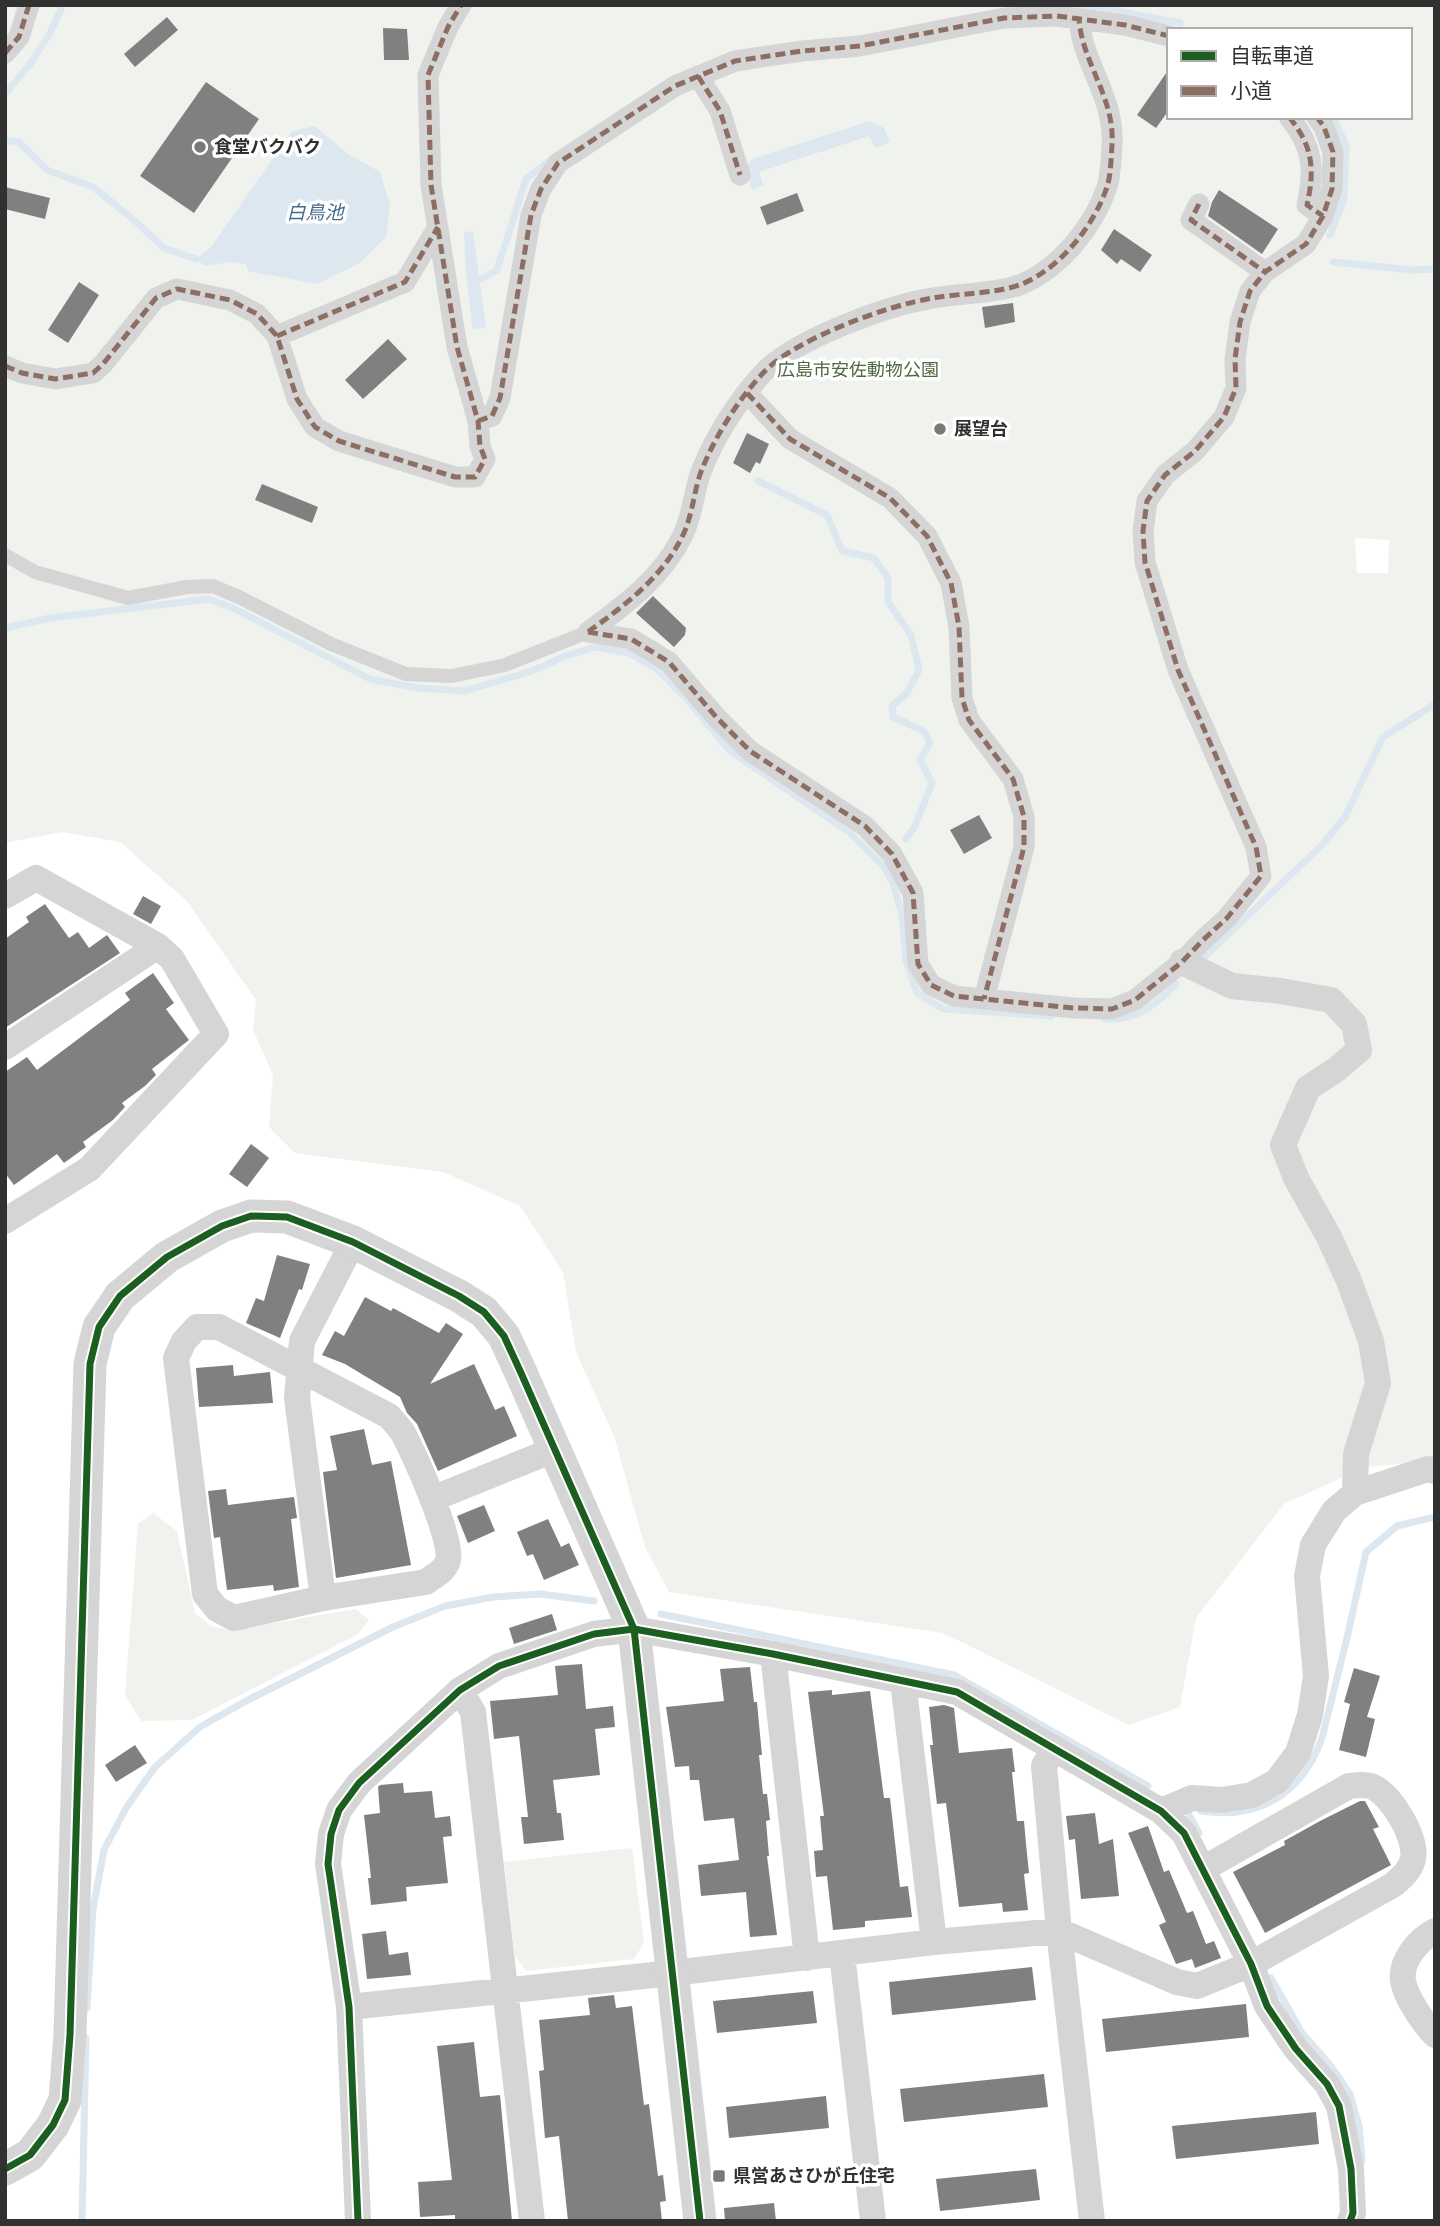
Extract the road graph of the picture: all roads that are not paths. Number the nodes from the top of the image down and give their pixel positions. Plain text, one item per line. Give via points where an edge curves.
1 (29, 5) edge
2 (461, 5) edge
3 (1079, 19) junction
4 (1167, 36) edge
5 (5, 53) edge
6 (698, 76) junction
7 (1291, 119) edge
8 (1321, 122) edge
9 (1304, 136) junction
10 (740, 175) dead end
11 (1199, 204) dead end
12 (1323, 216) junction
13 (438, 227) junction
14 (1265, 272) junction
15 (278, 335) junction
16 (5, 366) edge
17 (747, 393) junction
18 (478, 421) junction
19 (5, 555) edge
20 (588, 632) junction
21 (5, 896) edge
22 (158, 946) junction
23 (1182, 962) junction
24 (984, 999) junction
25 (5, 1047) edge
26 (5, 1221) edge
27 (353, 1242) junction
28 (300, 1370) junction
29 (556, 1449) junction
30 (1435, 1471) edge
31 (1355, 1493) junction
32 (432, 1499) junction
33 (323, 1598) junction
34 (634, 1629) junction
35 (773, 1654) junction
36 (903, 1681) junction
37 (460, 1690) junction
38 (1054, 1748) junction
39 (1161, 1811) junction
40 (1203, 1869) junction
41 (1059, 1931) junction
42 (1435, 1931) edge
43 (934, 1942) junction
44 (842, 1954) junction
45 (807, 1958) junction
46 (1251, 1964) junction
47 (673, 1973) junction
48 (506, 1989) junction
49 (349, 2007) junction
50 (1435, 2035) edge
51 (5, 2169) edge
52 (358, 2221) edge
53 (532, 2221) edge
54 (699, 2221) edge
55 (873, 2221) edge
56 (1092, 2221) edge
57 (1350, 2221) edge

1 - 5 street via 19,37
2 - 13 street via 428,75 431,185
3 - 4 street
3 - 6 street via 1004,18 860,46 735,61
3 - 17 street via 1080,36 1107,100 1112,142 1107,187 1086,228 1058,263 1021,284 933,298 841,327 766,369
6 - 10 street via 720,111
6 - 18 street via 675,86 558,163 541,189 531,215 500,398 492,416
7 - 9 street
8 - 9 street
8 - 12 street via 1333,152 1332,189
9 - 12 street via 1312,164 1307,205
11 - 14 street via 1191,220
12 - 14 street via 1306,244
13 - 15 street via 404,282
13 - 18 street via 457,347
14 - 23 street via 1250,291 1240,321 1236,388 1224,417 1195,451 1165,475 1147,501 1143,531 1145,562 1178,670 1256,847 1261,876
15 - 16 street via 257,314 230,300 177,289 156,298 93,373 55,379
15 - 18 street via 297,399 315,427 339,441 455,477 475,477 485,459
17 - 20 street via 701,471 684,534 665,566 638,594
17 - 24 street via 790,439 890,498 927,536 951,583 959,627 962,698 969,720 1013,779 1024,817 1024,847
19 - 20 lane via 35,572 128,598 213,586 331,644 406,674 452,676 505,665
20 - 24 street via 631,639 669,662 750,751 864,826 892,854 913,892 918,964 931,985 954,996
21 - 22 street via 36,878
22 - 25 street
22 - 26 street via 172,959 216,1034 89,1169
23 - 24 street via 1135,1000 1112,1009
23 - 31 street via 1232,986 1331,1000 1354,1024 1359,1050 1308,1088 1283,1145 1349,1281 1371,1341 1378,1383 1356,1454
27 - 28 street via 302,1341
27 - 29 street via 484,1312 504,1336
27 - 51 street via 287,1217 251,1216 167,1256 120,1296 99,1327 90,1364 65,2101 30,2155
28 - 32 street via 389,1416 401,1430
28 - 33 street via 298,1398
28 - 33 street via 219,1327 197,1327 176,1358 205,1594 216,1608 234,1618
29 - 32 street
29 - 34 street
30 - 31 street via 1428,1469
31 - 39 street via 1334,1511 1313,1545 1307,1576 1316,1676 1298,1753 1277,1781 1252,1794 1222,1800 1192,1798
32 - 33 street via 447,1543 448,1561 440,1573 426,1582
34 - 35 street
34 - 37 street via 594,1634 499,1666
34 - 47 street
35 - 36 street
35 - 45 street
36 - 38 street via 957,1692
36 - 43 street
37 - 48 street via 472,1712
37 - 49 street via 359,1783 339,1810 328,1864
38 - 39 street
38 - 41 street via 1044,1766
39 - 40 street via 1184,1832
40 - 46 street
40 - 46 street via 1349,1786 1368,1785 1385,1795 1399,1814 1412,1845 1413,1859 1406,1873 1393,1885
41 - 43 street
41 - 46 street via 1177,1982 1197,1986
41 - 56 street
42 - 50 street via 1408,1955 1403,1980 1416,2010
43 - 44 street
44 - 45 street
44 - 55 street
45 - 47 street
46 - 57 street via 1267,2006 1339,2106 1351,2169
47 - 48 street
47 - 54 street
48 - 49 street
48 - 53 street
49 - 52 street

